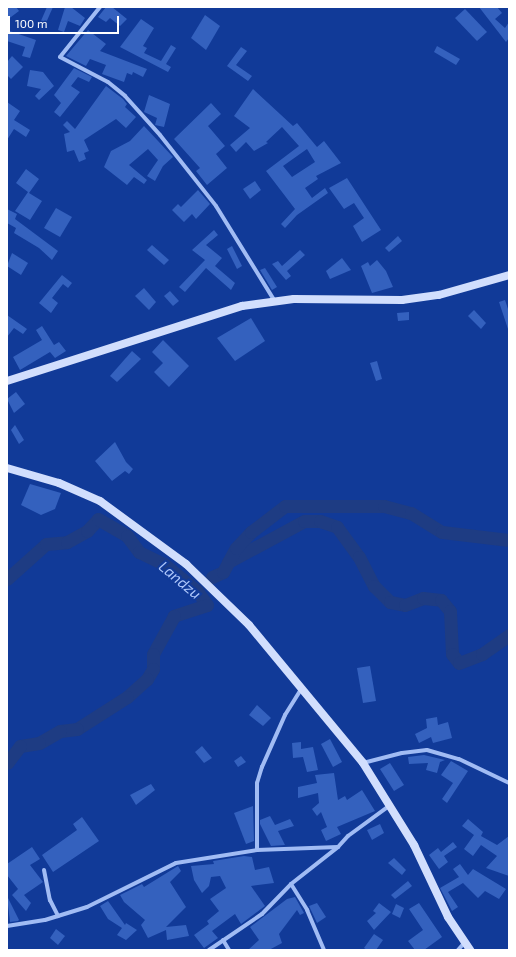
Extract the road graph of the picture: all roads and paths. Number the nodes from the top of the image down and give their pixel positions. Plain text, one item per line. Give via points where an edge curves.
1 (100, 7) edge
2 (509, 275) edge
3 (274, 300) junction
4 (7, 381) edge
5 (7, 468) edge
6 (302, 688) junction
7 (363, 763) junction
8 (509, 783) edge
9 (389, 806) junction
10 (338, 847) junction
11 (257, 850) junction
12 (44, 870) dead end
13 (291, 884) junction
14 (58, 916) junction
15 (7, 926) edge
16 (223, 940) junction
17 (464, 943) junction
18 (209, 950) edge
19 (229, 950) edge
20 (324, 950) edge
21 (458, 950) edge
22 (470, 950) edge

1 - 3 street via 60,57 108,82 155,130 216,206
2 - 3 main road via 439,295 402,300
3 - 4 main road via 191,321
5 - 6 main road via 77,490 131,521 186,564 249,625
6 - 7 main road
6 - 11 street via 285,715 257,783
7 - 8 street via 402,753 427,750 459,759
7 - 9 main road
9 - 10 street via 348,836
9 - 17 main road via 414,845 448,918
10 - 11 street
10 - 13 street
11 - 14 street via 176,863 102,900
12 - 14 street via 50,900
13 - 16 street via 267,909
13 - 20 street via 308,910
14 - 15 street
16 - 18 street
16 - 19 street
17 - 21 street
17 - 22 main road

